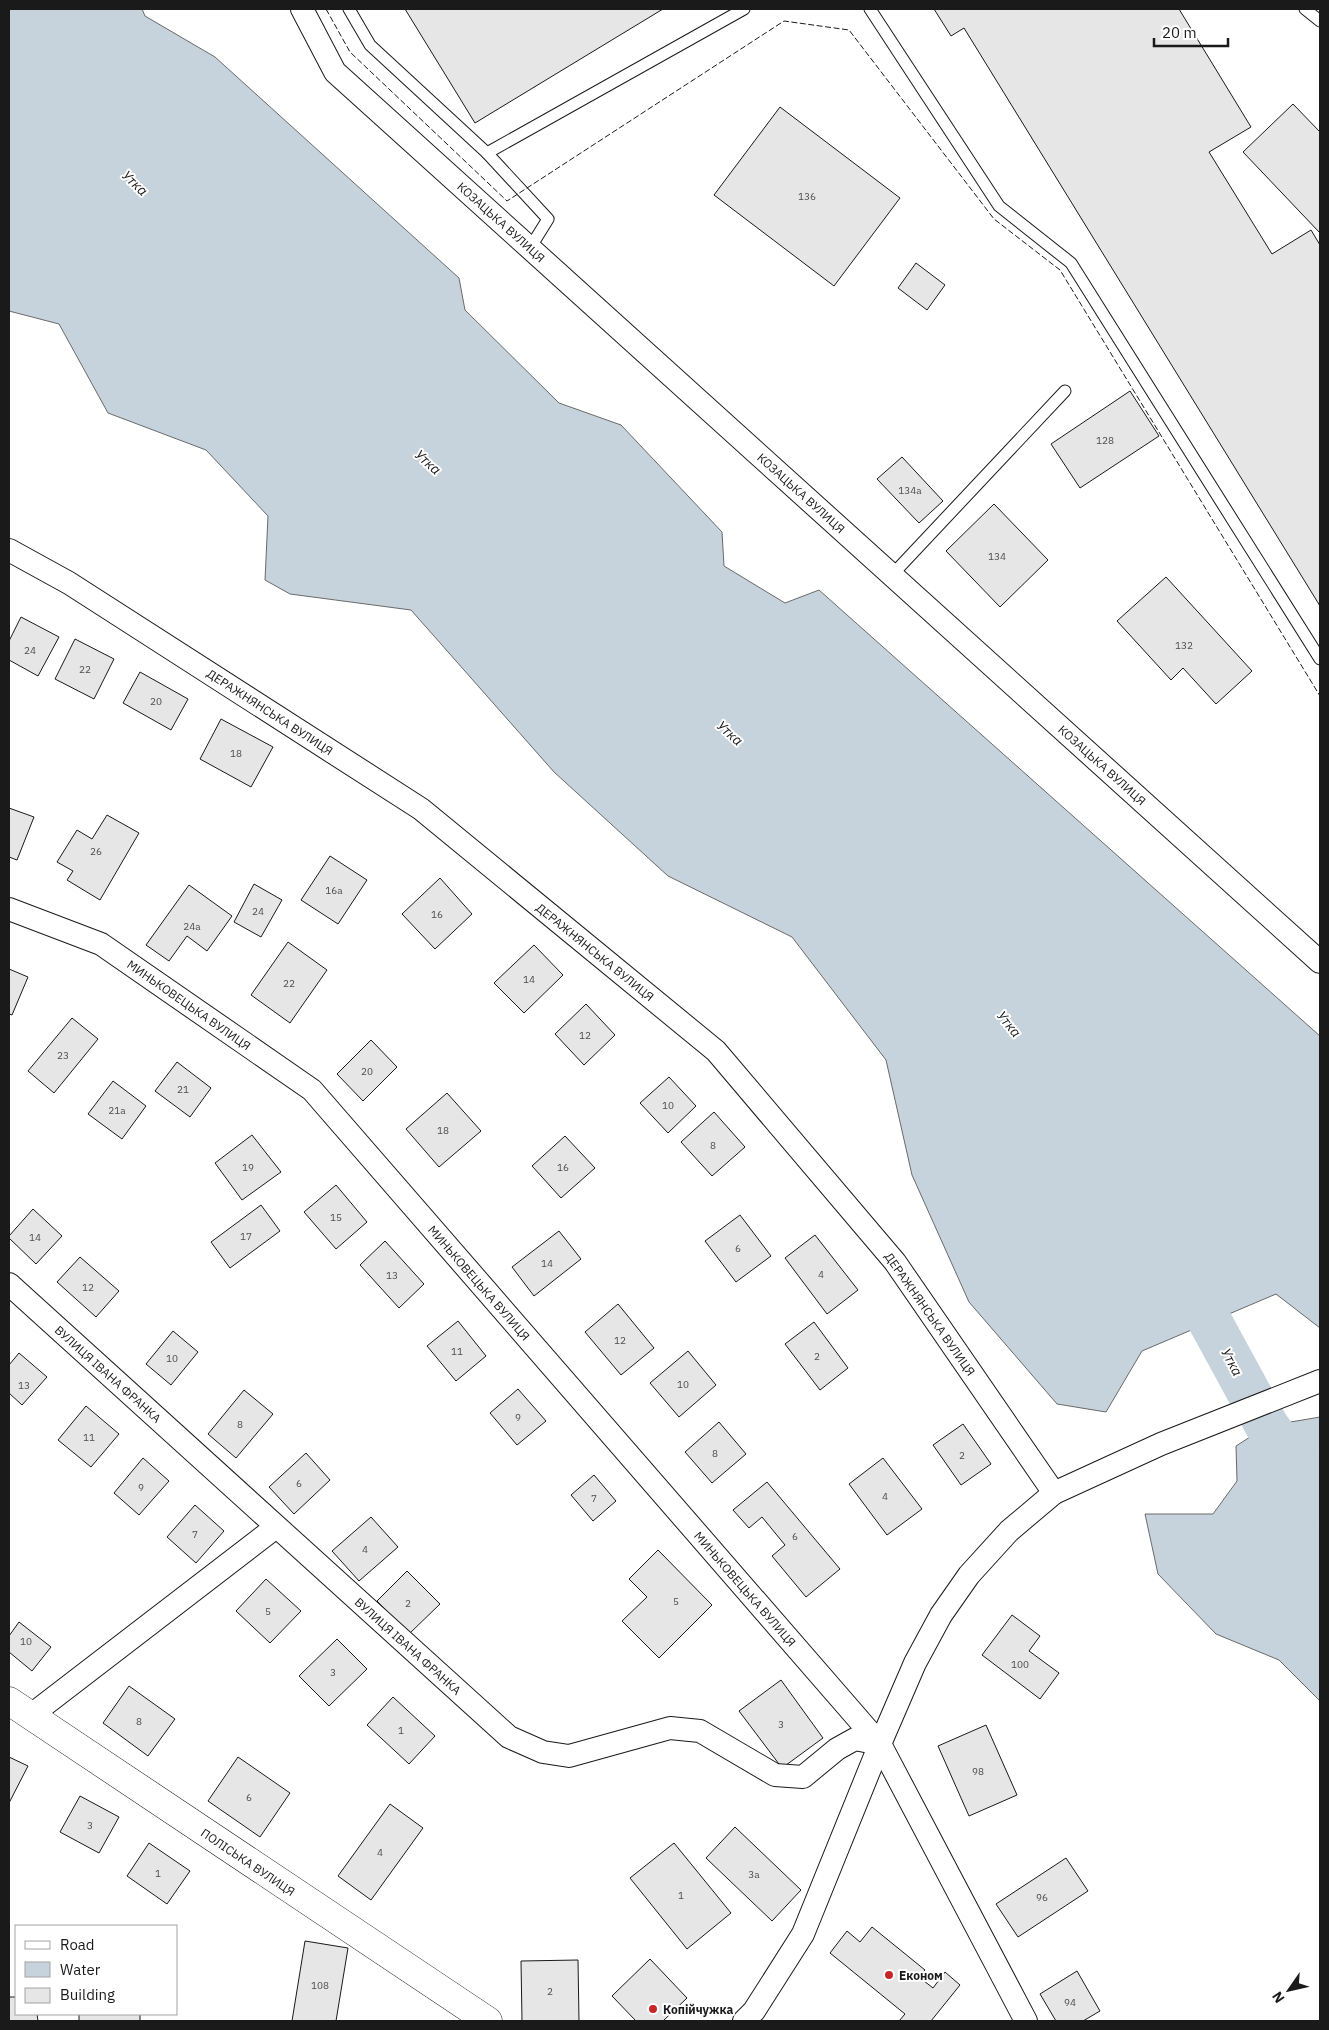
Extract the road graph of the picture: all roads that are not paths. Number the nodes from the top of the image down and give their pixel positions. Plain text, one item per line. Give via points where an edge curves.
1 (302, 9) edge
2 (349, 9) edge
3 (744, 9) edge
4 (870, 9) edge
5 (1305, 9) edge
6 (1320, 21) edge
7 (487, 153) junction
8 (530, 248) junction
9 (1065, 391) dead end
10 (9, 550) edge
11 (892, 575) junction
12 (1320, 659) edge
13 (9, 909) edge
14 (1320, 962) edge
15 (9, 1284) edge
16 (1320, 1381) edge
17 (1054, 1493) junction
18 (276, 1527) junction
19 (19, 1709) edge
20 (880, 1744) junction
21 (475, 2018) edge
22 (744, 2021) edge
23 (1026, 2021) edge

1 - 8 street, КОЗАЦЬКА ВУЛИЦЯ via 335,72
2 - 7 lane via 370,44
3 - 7 lane
4 - 12 lane via 999,206 1071,263
5 - 6 lane
7 - 8 lane via 548,219
8 - 11 street, КОЗАЦЬКА ВУЛИЦЯ
9 - 11 lane
10 - 17 street, ДЕРАЖНЯНСЬКА ВУЛИЦЯ via 68,582 421,809 716,1051 895,1262
11 - 14 street, КОЗАЦЬКА ВУЛИЦЯ
13 - 20 street, МИНЬКОВЕЦЬКА ВУЛИЦЯ via 101,944 312,1090
15 - 18 street, ВУЛИЦЯ ІВАНА ФРАНКА
16 - 17 street via 1161,1444
17 - 20 street via 1009,1531 969,1574 941,1615 915,1664
18 - 19 street
18 - 20 street, ВУЛИЦЯ ІВАНА ФРАНКА via 509,1737 543,1752 570,1756 670,1728 700,1731 775,1775 803,1777 836,1749 855,1739
19 - 21 main road, ПОЛІСЬКА ВУЛИЦЯ
20 - 22 street via 803,1934 754,2011
20 - 23 street, МИНЬКОВЕЦЬКА ВУЛИЦЯ

